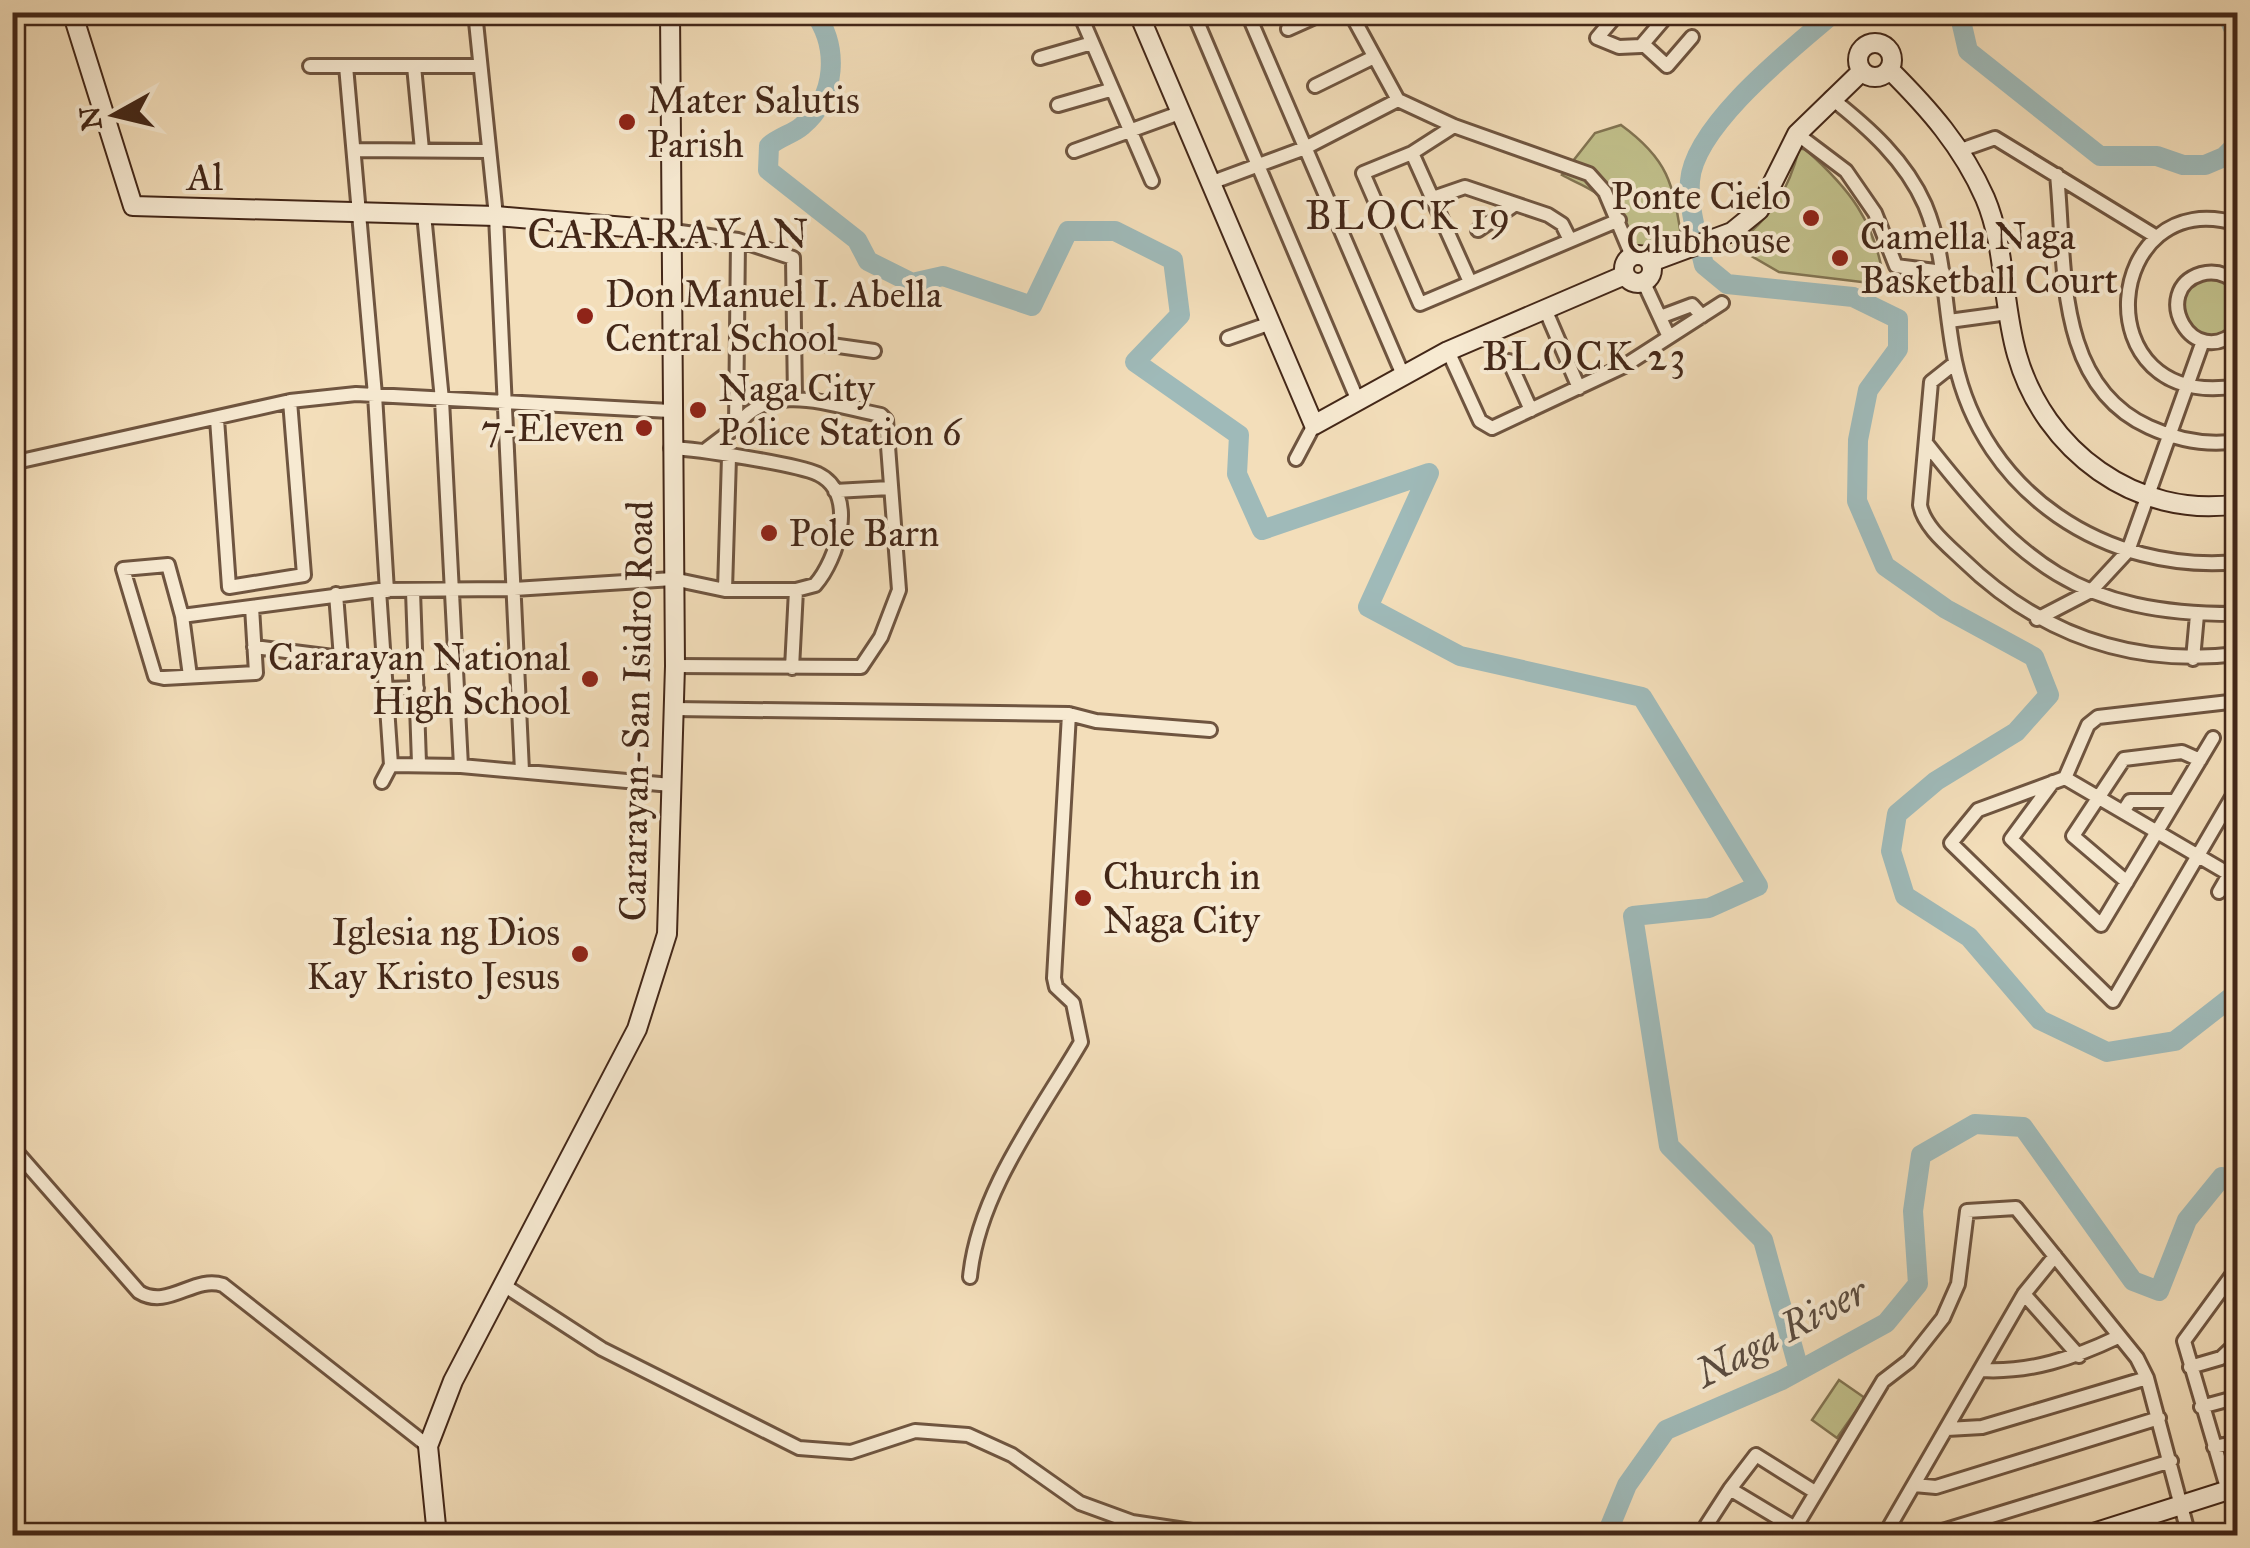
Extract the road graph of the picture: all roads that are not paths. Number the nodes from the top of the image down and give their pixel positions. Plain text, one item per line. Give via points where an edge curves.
1 (72, 12) edge
2 (475, 12) edge
3 (670, 12) edge
4 (1078, 12) edge
5 (1138, 12) edge
6 (1193, 12) edge
7 (1247, 12) edge
8 (1326, 12) edge
9 (1350, 12) edge
10 (1619, 12) edge
11 (1670, 12) edge
12 (1288, 29) dead end
13 (1692, 37) dead end
14 (1092, 43) junction
15 (1643, 44) junction
16 (1374, 57) junction
17 (1040, 58) dead end
18 (310, 66) dead end
19 (346, 66) junction
20 (414, 66) junction
21 (478, 66) junction
22 (1862, 70) junction
23 (1890, 70) junction
24 (1315, 86) dead end
25 (1110, 90) junction
26 (1831, 98) junction
27 (1398, 100) junction
28 (1058, 104) dead end
29 (1182, 112) junction
30 (1454, 126) junction
31 (1130, 134) junction
32 (1797, 134) junction
33 (1305, 148) junction
34 (354, 150) junction
35 (422, 150) junction
36 (1961, 150) junction
37 (489, 151) junction
38 (1074, 151) dead end
39 (1412, 153) junction
40 (1258, 164) junction
41 (2057, 175) junction
42 (1152, 182) dead end
43 (1213, 182) junction
44 (1433, 198) junction
45 (1514, 205) junction
46 (359, 211) junction
47 (424, 214) junction
48 (496, 216) junction
49 (1619, 220) junction
50 (2238, 224) edge
51 (1478, 230) dead end
52 (673, 231) junction
53 (2155, 236) junction
54 (738, 240) junction
55 (1570, 240) junction
56 (1632, 256) junction
57 (1651, 262) junction
58 (1943, 272) junction
59 (1625, 276) junction
60 (1470, 282) junction
61 (1644, 283) junction
62 (2238, 284) edge
63 (1722, 304) dead end
64 (1545, 310) junction
65 (2008, 312) junction
66 (1702, 316) junction
67 (1660, 317) junction
68 (1949, 321) junction
69 (1268, 324) junction
70 (2238, 330) edge
71 (1669, 337) junction
72 (1228, 338) dead end
73 (796, 340) junction
74 (2203, 341) junction
75 (874, 351) dead end
76 (1448, 351) junction
77 (1509, 361) dead end
78 (1956, 363) junction
79 (1402, 375) junction
80 (2238, 386) edge
81 (1579, 388) junction
82 (2185, 388) junction
83 (375, 395) junction
84 (795, 399) junction
85 (442, 400) junction
86 (290, 401) junction
87 (1358, 401) junction
88 (505, 402) junction
89 (1532, 410) junction
90 (670, 411) junction
91 (217, 419) junction
92 (1314, 425) junction
93 (736, 427) junction
94 (2168, 438) junction
95 (2238, 441) edge
96 (1926, 443) junction
97 (671, 448) junction
98 (707, 449) junction
99 (729, 457) junction
100 (1296, 460) dead end
101 (12, 463) edge
102 (890, 488) junction
103 (835, 491) junction
104 (2149, 498) junction
105 (2238, 504) edge
106 (2128, 551) junction
107 (2238, 562) edge
108 (673, 579) junction
109 (514, 589) junction
110 (383, 590) junction
111 (450, 590) junction
112 (725, 590) junction
113 (796, 590) junction
114 (414, 591) junction
115 (2091, 591) junction
116 (336, 594) junction
117 (252, 607) junction
118 (2197, 614) junction
119 (2238, 614) edge
120 (182, 616) junction
121 (2038, 619) junction
122 (254, 647) junction
123 (2238, 654) edge
124 (2194, 659) junction
125 (674, 666) junction
126 (792, 668) junction
127 (190, 676) junction
128 (386, 688) junction
129 (417, 688) junction
130 (2238, 701) edge
131 (674, 710) junction
132 (1069, 714) junction
133 (1210, 730) dead end
134 (2212, 738) dead end
135 (2200, 760) junction
136 (420, 763) junction
137 (392, 764) junction
138 (461, 766) junction
139 (522, 771) junction
140 (2059, 780) junction
141 (382, 782) dead end
142 (671, 785) junction
143 (2238, 786) edge
144 (2098, 798) junction
145 (2175, 802) junction
146 (2123, 812) junction
147 (2156, 832) junction
148 (2196, 856) junction
149 (2238, 859) edge
150 (2229, 874) junction
151 (2126, 882) junction
152 (2219, 892) dead end
153 (12, 1147) edge
154 (2055, 1256) junction
155 (2238, 1267) edge
156 (970, 1277) dead end
157 (502, 1284) junction
158 (2024, 1294) junction
159 (2118, 1337) junction
160 (2238, 1342) edge
161 (2080, 1356) junction
162 (2190, 1368) junction
163 (1981, 1370) junction
164 (2147, 1378) junction
165 (2238, 1397) edge
166 (2201, 1407) junction
167 (2159, 1418) junction
168 (1947, 1429) junction
169 (2238, 1442) edge
170 (428, 1446) junction
171 (2214, 1447) junction
172 (2170, 1461) junction
173 (1914, 1485) junction
174 (1730, 1489) junction
175 (2233, 1489) edge
176 (1815, 1492) junction
177 (2182, 1506) junction
178 (1702, 1531) edge
179 (1792, 1532) edge
180 (437, 1536) edge
181 (1226, 1536) edge
182 (1722, 1536) edge
183 (1884, 1536) edge
184 (1926, 1536) edge
185 (2084, 1536) edge
186 (2189, 1536) edge

1 - 46 street, Al via 133,206
2 - 21 street
3 - 52 street, Cararayan-San Isidro Road
4 - 14 street
5 - 29 street
6 - 40 street
7 - 33 street
8 - 12 street
9 - 16 street
10 - 15 street via 1597,38 1619,48
11 - 15 street
13 - 15 street via 1667,66
14 - 17 street
14 - 25 street
16 - 24 street
16 - 27 street
18 - 19 street
19 - 20 street
19 - 34 street
20 - 21 street
20 - 35 street
21 - 37 street
22 - 23 street via 1876,77
22 - 23 street via 1860,52 1875,42 1891,51
22 - 26 street
23 - 36 street
25 - 28 street
25 - 31 street
26 - 32 street
26 - 58 street via 1883,142 1911,180 1936,236
27 - 30 street
27 - 33 street
29 - 31 street
29 - 43 street
30 - 39 street
30 - 49 street via 1589,174
31 - 38 street
31 - 42 street
32 - 57 street via 1759,210 1722,236
32 - 58 street via 1846,170 1875,213 1896,266
33 - 40 street
33 - 79 street
34 - 35 street
34 - 46 street
35 - 37 street
36 - 41 street via 1996,138
36 - 65 street via 1995,227
37 - 48 street
39 - 44 street
39 - 60 street via 1363,173 1420,304
40 - 43 street
40 - 87 street
41 - 53 street
41 - 94 street via 2071,322 2089,377 2128,417
43 - 69 street
44 - 45 street via 1465,188
44 - 60 street
45 - 51 street
45 - 55 street via 1548,215
46 - 47 street
46 - 83 street
47 - 48 street
47 - 85 street
48 - 52 street
48 - 88 street
49 - 55 street
49 - 56 street
50 - 53 street via 2186,217
52 - 54 street
52 - 90 street, Cararayan-San Isidro Road
53 - 82 street via 2126,290 2126,312 2132,339 2150,365
54 - 73 street via 794,258
54 - 93 street
55 - 60 street
56 - 57 street
56 - 59 street
57 - 61 street
58 - 68 street
59 - 61 street
59 - 64 street
61 - 67 street
62 - 74 street via 2225,274 2205,273 2181,291 2180,321
63 - 66 street
64 - 76 street
64 - 81 street
65 - 68 street
65 - 104 street via 2016,353 2043,415 2101,474
66 - 67 street via 1692,306
66 - 71 street
67 - 71 street
68 - 78 street
69 - 72 street
69 - 92 street
70 - 74 street via 2224,340
71 - 81 street
73 - 75 street
73 - 84 street
74 - 82 street
76 - 79 street
76 - 89 street via 1484,426
77 - 89 street
78 - 96 street via 1931,382
78 - 106 street via 1982,436 2008,472 2046,510
79 - 87 street
80 - 82 street
81 - 89 street
82 - 94 street
83 - 85 street
83 - 86 street
83 - 110 street
84 - 93 street via 757,404
84 - 102 street via 886,420
85 - 88 street
85 - 111 street
86 - 91 street
86 - 91 street via 304,575 229,587
87 - 92 street
88 - 90 street
88 - 109 street
90 - 97 street, Cararayan-San Isidro Road
91 - 101 street
92 - 100 street
93 - 98 street
94 - 95 street
94 - 104 street
96 - 115 street via 1996,529 2034,560
96 - 121 street via 1922,515 1967,564
97 - 98 street
97 - 108 street, Cararayan-San Isidro Road
98 - 99 street
99 - 103 street via 819,474
99 - 112 street
102 - 103 street
102 - 126 street via 899,590 881,637 861,666
103 - 113 street via 841,507 836,549 815,585
104 - 105 street
104 - 106 street
106 - 107 street
106 - 115 street
108 - 109 street
108 - 112 street
108 - 125 street, Cararayan-San Isidro Road
109 - 111 street
109 - 139 street
110 - 114 street
110 - 116 street
110 - 128 street
111 - 114 street
111 - 138 street
112 - 113 street
113 - 126 street
114 - 129 street
115 - 118 street via 2119,603
115 - 121 street
116 - 117 street
116 - 122 street via 341,658
117 - 120 street
117 - 122 street
118 - 119 street
118 - 124 street
120 - 127 street
120 - 127 street via 168,565 123,568 154,676
121 - 124 street via 2100,646
122 - 127 street via 256,673
123 - 124 street
125 - 126 street
125 - 131 street, Cararayan-San Isidro Road
128 - 129 street
128 - 137 street
129 - 136 street
130 - 140 street via 2098,717
131 - 132 street
131 - 142 street, Cararayan-San Isidro Road
132 - 133 street
132 - 156 street via 1054,978 1072,1003 1081,1042 1002,1180 974,1242
134 - 135 street
135 - 144 street via 2182,752 2124,759
135 - 145 street
136 - 137 street
136 - 138 street
137 - 141 street
138 - 139 street
139 - 142 street
140 - 144 street
140 - 148 street via 1978,810 1951,843 2113,1001
140 - 151 street via 2011,839 2101,925
142 - 157 street, Cararayan-San Isidro Road via 667,934 637,1029
143 - 148 street
144 - 146 street
144 - 151 street via 2072,836
145 - 146 street via 2130,801
145 - 147 street
146 - 147 street
147 - 148 street
147 - 151 street
148 - 150 street
149 - 150 street
150 - 152 street
153 - 170 street via 139,1292 160,1299 213,1282 223,1285
154 - 158 street
154 - 159 street
154 - 176 street via 2016,1208 1966,1211 1958,1284 1942,1318 1909,1362 1883,1381
155 - 162 street via 2184,1341
157 - 170 street, Cararayan-San Isidro Road
157 - 181 street via 602,1349 799,1448 851,1452 916,1431 968,1435 1012,1455 1080,1503 1132,1522
158 - 161 street
158 - 163 street
159 - 161 street
159 - 164 street
160 - 162 street via 2221,1358
161 - 163 street via 2012,1372
162 - 166 street
163 - 168 street
164 - 167 street
164 - 168 street via 1982,1427
165 - 166 street
166 - 171 street
167 - 172 street
167 - 173 street via 1936,1487
168 - 173 street
169 - 171 street
170 - 180 street, Cararayan-San Isidro Road
171 - 175 street
172 - 177 street
172 - 184 street
173 - 183 street
174 - 176 street via 1756,1455
174 - 178 street
174 - 179 street
175 - 177 street
176 - 179 street
177 - 185 street
177 - 186 street
178 - 182 street

